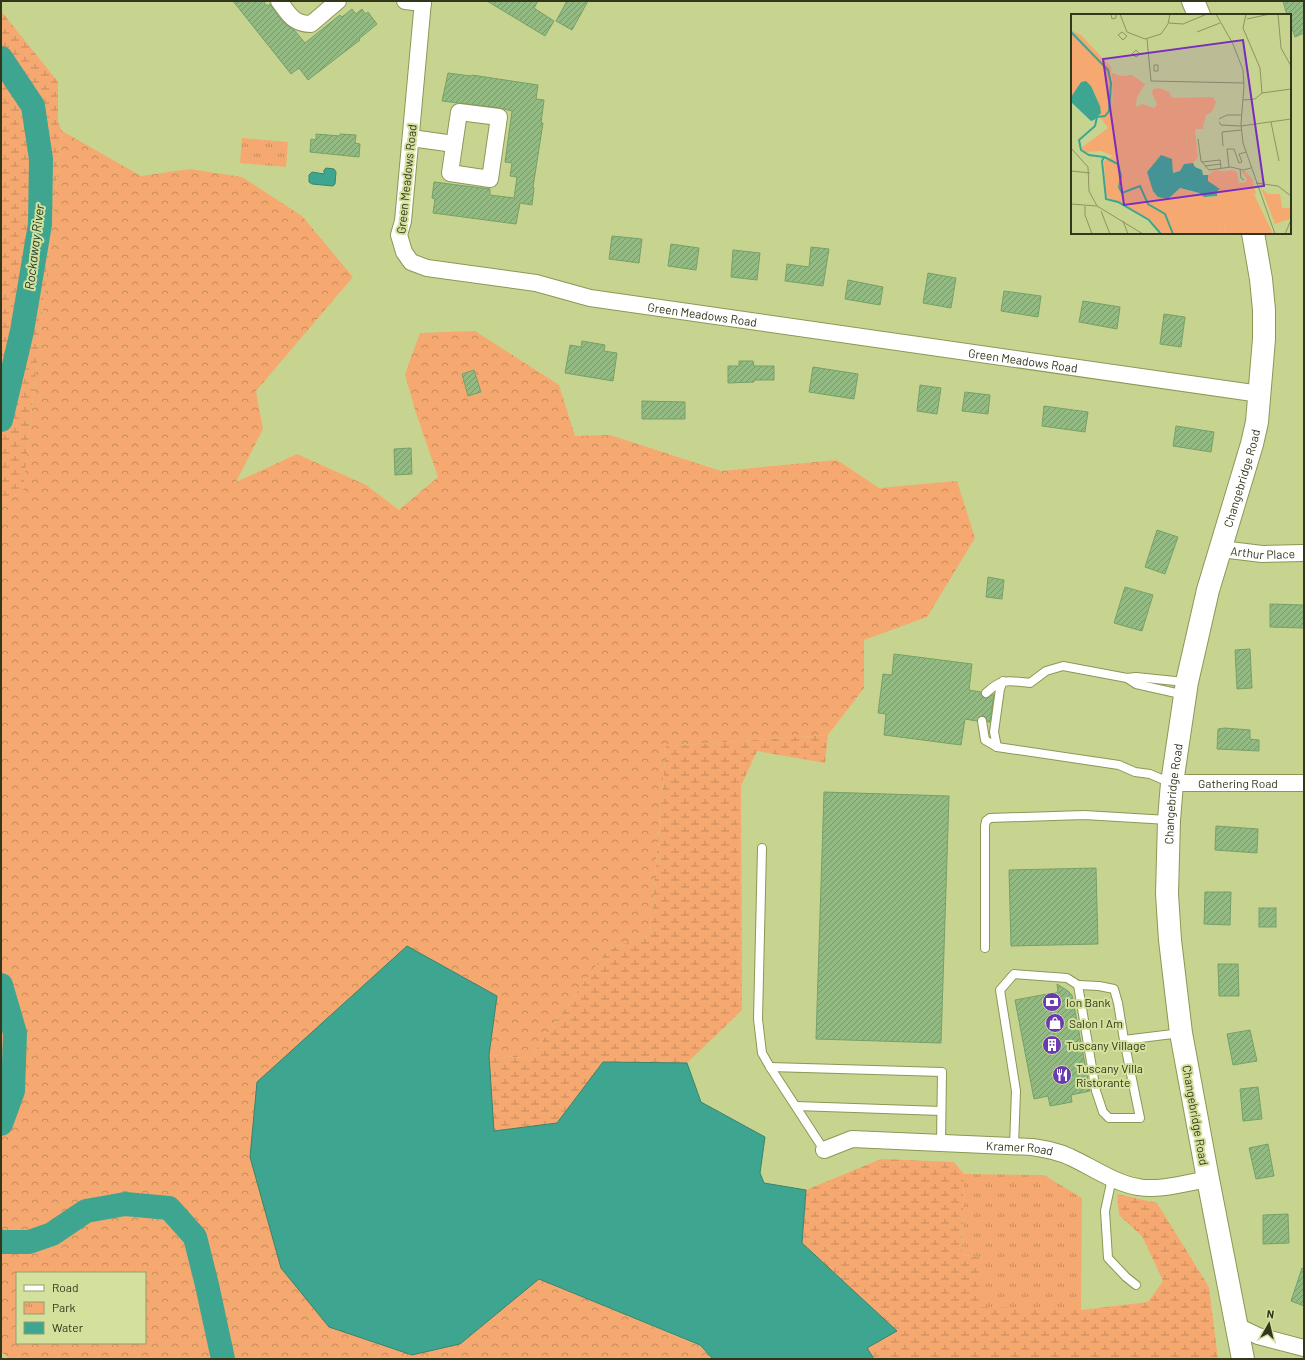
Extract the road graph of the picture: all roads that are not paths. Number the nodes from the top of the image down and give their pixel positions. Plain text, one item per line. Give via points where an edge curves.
1 (279, 1) edge
2 (338, 1) edge
3 (405, 1) edge
4 (1194, 1) edge
5 (423, 2) edge
6 (1199, 14) edge
7 (411, 138) junction
8 (454, 144) junction
9 (1253, 234) edge
10 (1260, 394) junction
11 (1221, 549) junction
12 (1304, 553) edge
13 (1126, 678) junction
14 (1003, 681) junction
15 (1186, 688) junction
16 (986, 693) dead end
17 (982, 721) dead end
18 (997, 747) junction
19 (1172, 783) junction
20 (1304, 783) edge
21 (1169, 820) junction
22 (762, 848) dead end
23 (985, 948) dead end
24 (1078, 985) junction
25 (1181, 1033) junction
26 (1124, 1040) junction
27 (770, 1067) junction
28 (796, 1106) junction
29 (941, 1111) junction
30 (942, 1143) junction
31 (1014, 1146) junction
32 (824, 1150) joint
33 (1112, 1178) junction
34 (1208, 1179) junction
35 (1136, 1286) dead end
36 (1237, 1326) junction
37 (1304, 1348) edge
38 (1243, 1359) edge

1 - 2 street via 295,20 303,24 312,24
3 - 5 street
4 - 6 main road
5 - 7 street, Green Meadows Road
7 - 8 street
7 - 10 street, Green Meadows Road via 403,221 399,235 404,252 411,262 427,268 536,283 590,298
8 - 8 street via 458,112 498,118 490,179 450,173
9 - 10 main road, Changebridge Road via 1264,310
10 - 11 main road, Changebridge Road via 1252,444
11 - 12 street, Arthur Place via 1262,554
11 - 15 main road, Changebridge Road via 1208,590
13 - 14 lane via 1063,666 1046,671 1030,683
13 - 15 lane via 1136,677
13 - 15 lane via 1136,684
14 - 16 lane
14 - 18 lane via 994,732
15 - 19 main road, Changebridge Road
17 - 18 lane via 985,740
18 - 19 lane via 1119,765
19 - 20 street, Gathering Road
19 - 21 main road, Changebridge Road
21 - 23 lane via 1084,815 990,818 985,826
21 - 25 main road, Changebridge Road via 1167,894
22 - 27 lane via 758,1019 762,1053
24 - 26 lane via 1114,989
24 - 26 lane via 1096,1091 1103,1112 1108,1118 1140,1118
24 - 31 lane via 1066,978 1014,974 1000,990 1016,1091
25 - 26 lane
25 - 34 main road, Changebridge Road
27 - 28 lane
27 - 29 lane via 942,1072
28 - 29 lane
28 - 32 lane
29 - 30 lane
30 - 31 street, Kramer Road
30 - 32 street, Kramer Road via 852,1139
31 - 33 street, Kramer Road via 1051,1150 1069,1156
33 - 34 street, Kramer Road via 1124,1184 1153,1188
33 - 35 lane via 1105,1211 1108,1258
34 - 36 main road, Changebridge Road
36 - 37 street via 1258,1336
36 - 38 main road, Changebridge Road

